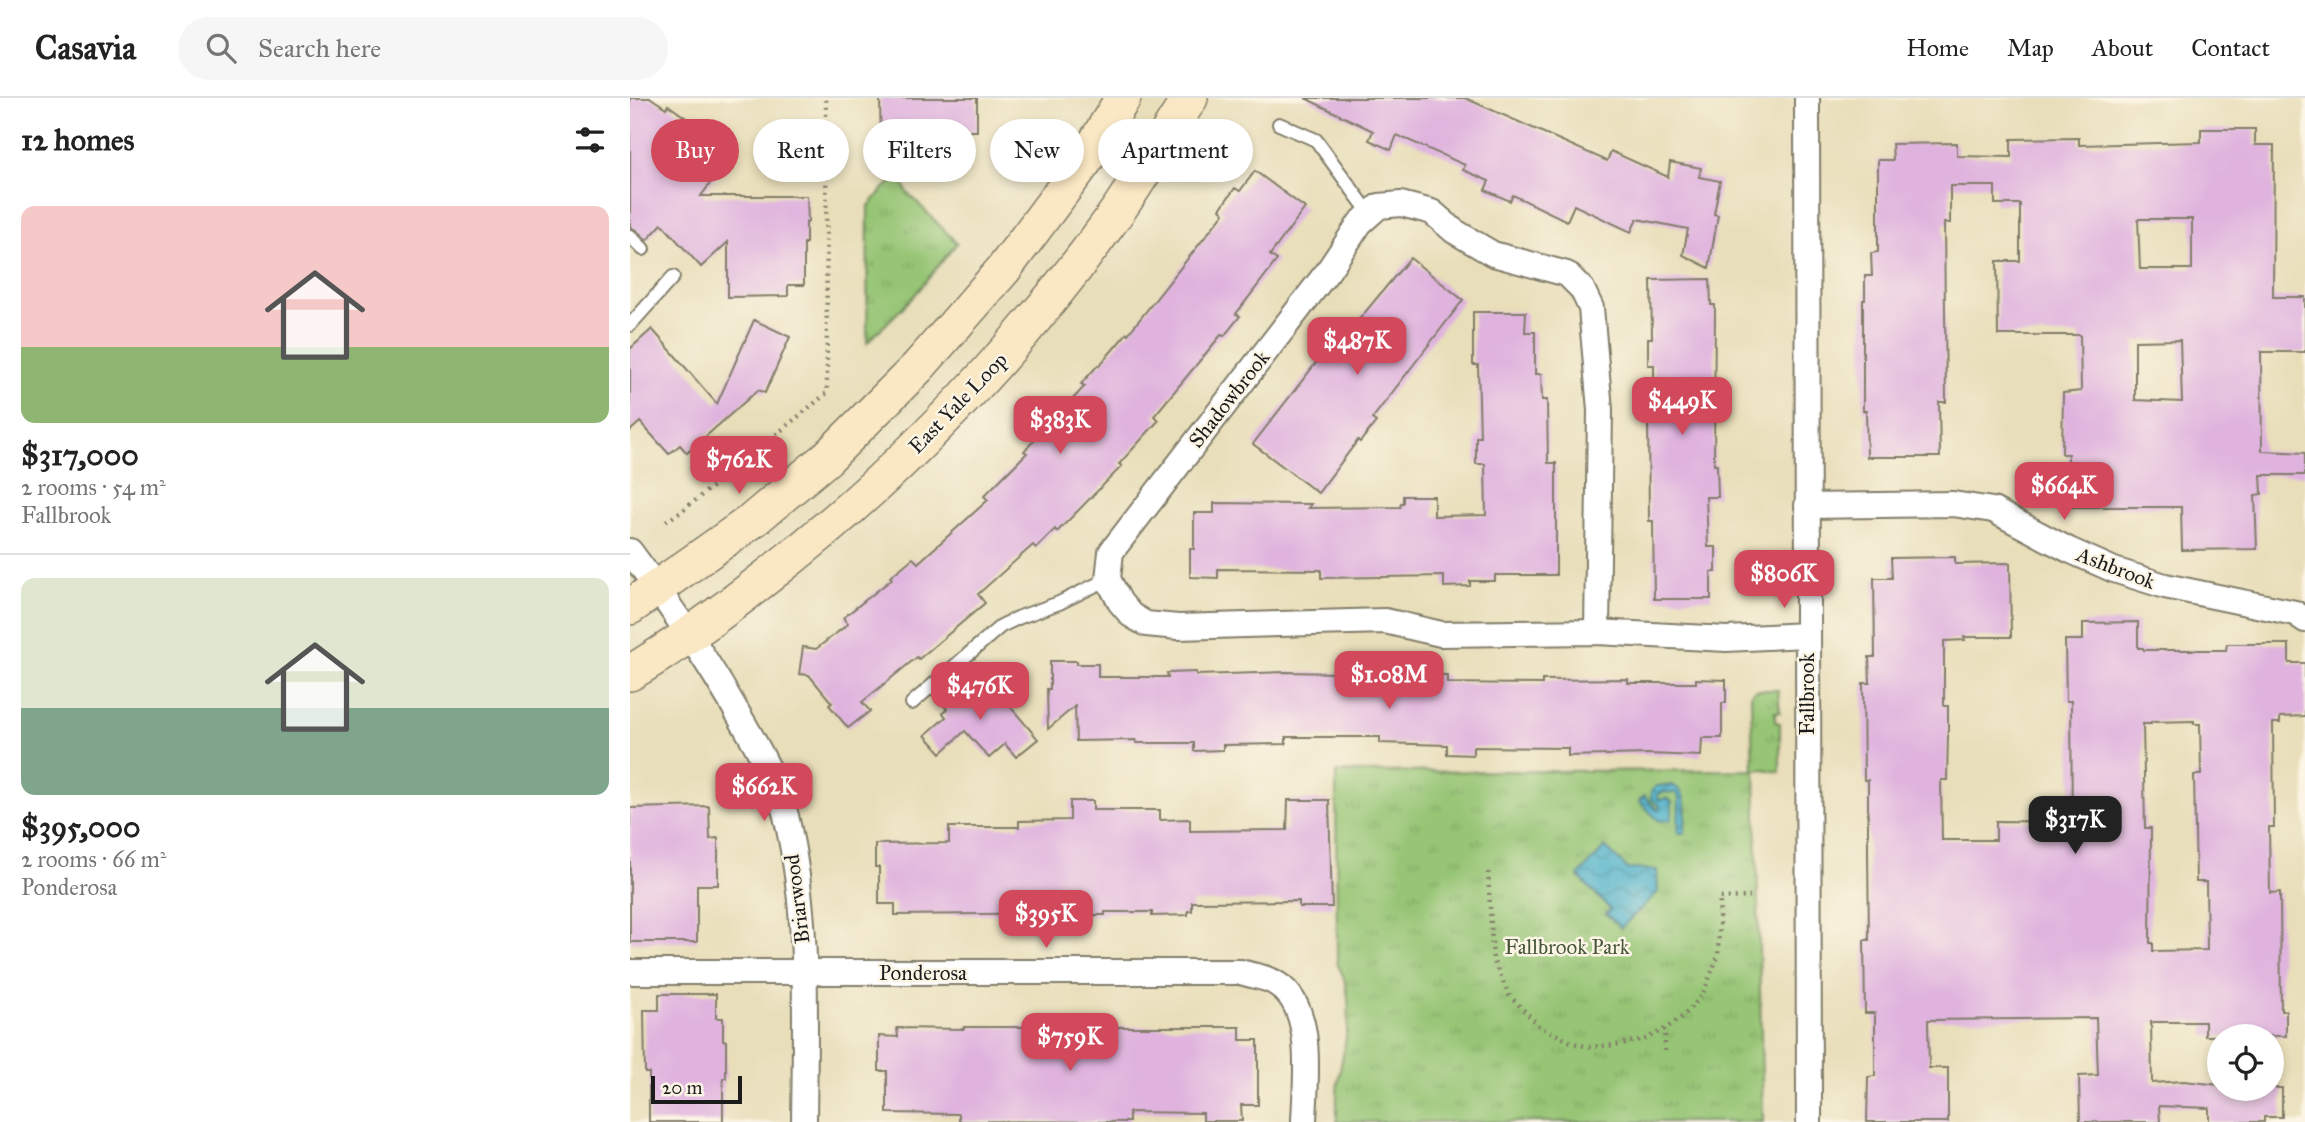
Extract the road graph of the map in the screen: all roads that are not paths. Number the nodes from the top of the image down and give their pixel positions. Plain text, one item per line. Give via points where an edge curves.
1 (1123, 98) edge
2 (1189, 98) edge
3 (1807, 98) edge
4 (1279, 124) dead end
5 (1370, 214) junction
6 (630, 236) edge
7 (643, 249) dead end
8 (673, 277) dead end
9 (630, 325) edge
10 (1807, 506) junction
11 (630, 551) edge
12 (1108, 579) junction
13 (644, 598) edge
14 (2305, 620) edge
15 (1597, 632) junction
16 (1807, 635) junction
17 (688, 637) junction
18 (630, 673) edge
19 (912, 703) dead end
20 (805, 971) junction
21 (630, 972) edge
22 (804, 1122) edge
23 (1304, 1122) edge
24 (1809, 1122) edge

1 - 13 main road via 1084,163 918,367 827,458 753,520
2 - 17 main road, East Yale Loop via 1104,230 1005,355 917,448 825,532
3 - 10 street, Fallbrook
4 - 5 lane via 1316,140
5 - 12 street, Shadowbrook via 1111,552
5 - 15 street via 1379,206 1401,204 1432,212 1493,254 1567,274 1583,291 1591,308 1600,410
6 - 7 lane
8 - 9 lane
10 - 14 street, Ashbrook via 1953,504 1993,510 2114,570 2165,586 2295,613
10 - 16 street, Fallbrook
11 - 13 street, Briarwood
12 - 15 street via 1120,601 1146,624 1385,621 1441,634
12 - 19 lane via 1001,626
13 - 17 street, Briarwood
15 - 16 street via 1726,639
16 - 24 street, Fallbrook
17 - 18 main road, East Yale Loop
17 - 20 street, Briarwood via 761,753 785,813 800,892
20 - 21 street, Ponderosa
20 - 22 street, Briarwood
20 - 23 street, Ponderosa via 1241,972 1277,984 1297,1006 1305,1032

